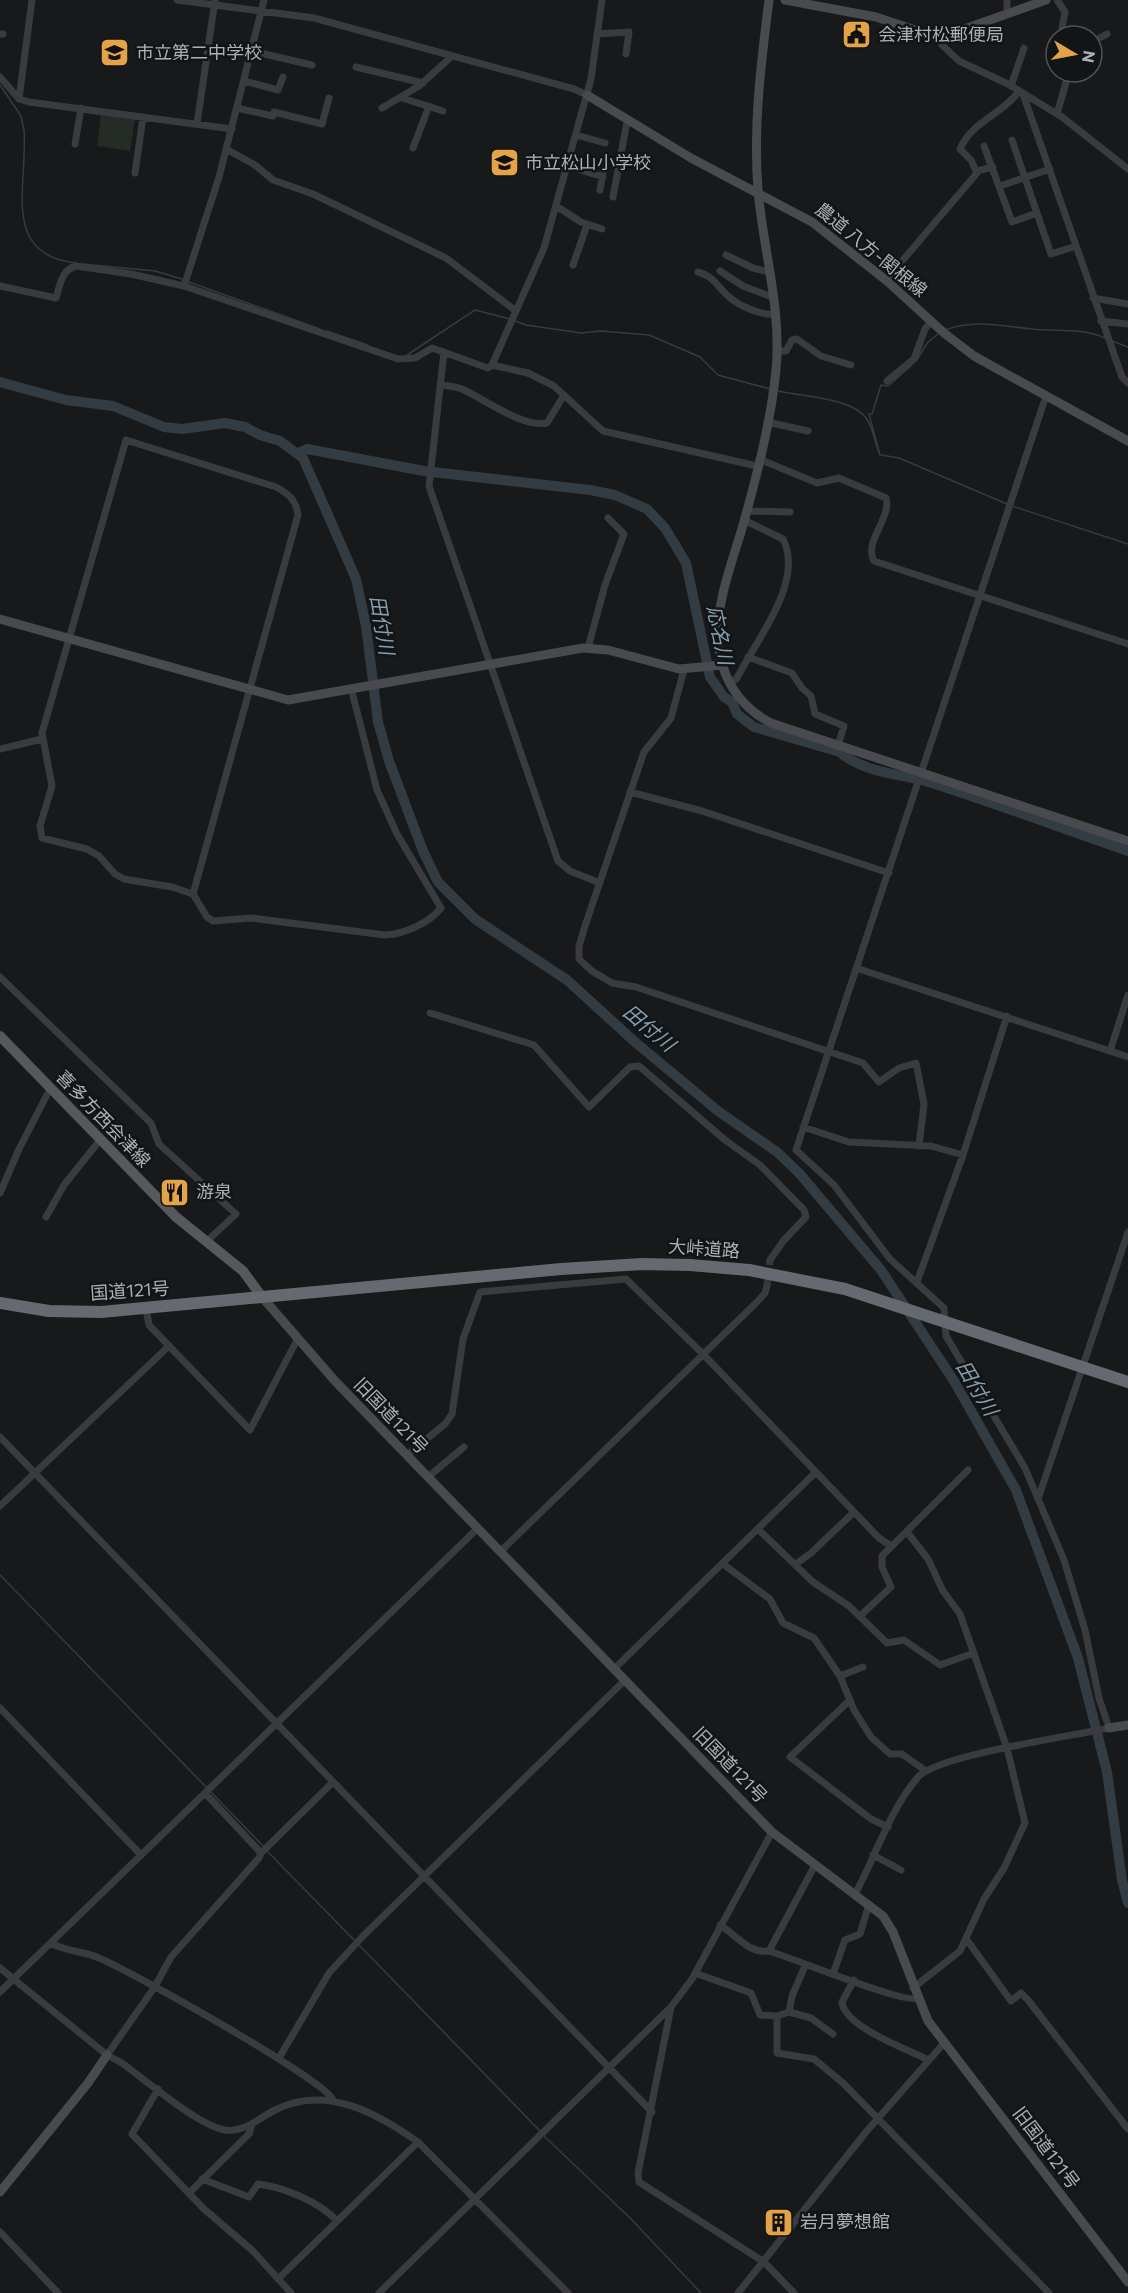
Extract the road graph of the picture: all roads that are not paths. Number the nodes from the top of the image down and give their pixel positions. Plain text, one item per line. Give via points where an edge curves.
1 (32, 0) edge
2 (177, 0) edge
3 (264, 0) edge
4 (602, 0) edge
5 (769, 0) edge
6 (785, 0) edge
7 (1007, 0) edge
8 (1046, 0) edge
9 (1056, 0) edge
10 (812, 2) edge
11 (214, 3) edge
12 (261, 10) junction
13 (1007, 13) junction
14 (1063, 24) edge
15 (597, 34) junction
16 (1107, 34) dead end
17 (1104, 36) edge
18 (939, 38) junction
19 (1024, 48) dead end
20 (251, 51) junction
21 (626, 54) dead end
22 (451, 57) junction
23 (312, 65) dead end
24 (356, 67) dead end
25 (0, 77) edge
26 (283, 77) dead end
27 (244, 81) junction
28 (423, 83) junction
29 (1066, 84) edge
30 (1011, 86) junction
31 (1021, 92) junction
32 (586, 95) junction
33 (329, 98) dead end
34 (402, 98) junction
35 (19, 99) junction
36 (429, 106) junction
37 (81, 108) junction
38 (237, 108) junction
39 (382, 108) dead end
40 (443, 111) dead end
41 (1057, 114) junction
42 (143, 117) junction
43 (627, 122) junction
44 (197, 124) junction
45 (232, 129) junction
46 (576, 135) junction
47 (1012, 140) dead end
48 (604, 142) dead end
49 (75, 144) dead end
50 (984, 146) dead end
51 (413, 148) dead end
52 (226, 149) junction
53 (606, 154) dead end
54 (568, 165) junction
55 (993, 167) junction
56 (1050, 169) junction
57 (1128, 169) edge
58 (977, 171) junction
59 (135, 173) dead end
60 (603, 177) junction
61 (1025, 177) junction
62 (1000, 186) junction
63 (600, 190) dead end
64 (758, 193) junction
65 (613, 198) dead end
66 (556, 206) junction
67 (1037, 213) junction
68 (588, 225) junction
69 (602, 229) dead end
70 (1076, 246) junction
71 (726, 255) dead end
72 (573, 265) dead end
73 (720, 271) dead end
74 (698, 272) dead end
75 (769, 272) junction
76 (886, 280) junction
77 (0, 286) edge
78 (184, 286) junction
79 (772, 297) junction
80 (1093, 298) junction
81 (1128, 304) edge
82 (516, 311) junction
83 (775, 314) junction
84 (931, 321) junction
85 (1101, 321) junction
86 (1128, 324) edge
87 (444, 351) junction
88 (777, 351) junction
89 (492, 365) junction
90 (851, 365) dead end
91 (887, 381) dead end
92 (1128, 383) edge
93 (440, 385) junction
94 (564, 395) junction
95 (1047, 396) junction
96 (767, 422) junction
97 (808, 431) dead end
98 (1128, 441) edge
99 (758, 463) junction
100 (790, 512) dead end
101 (746, 515) junction
102 (608, 518) dead end
103 (981, 594) junction
104 (0, 619) edge
105 (68, 640) junction
106 (1128, 644) edge
107 (588, 648) junction
108 (748, 657) junction
109 (489, 664) junction
110 (719, 665) junction
111 (684, 670) junction
112 (730, 684) junction
113 (355, 687) junction
114 (251, 689) junction
115 (42, 739) junction
116 (838, 745) junction
117 (0, 749) edge
118 (922, 772) junction
119 (630, 792) junction
120 (1128, 841) edge
121 (889, 873) junction
122 (600, 883) junction
123 (193, 894) junction
124 (856, 968) junction
125 (0, 977) edge
126 (1128, 995) edge
127 (430, 1012) dead end
128 (1006, 1016) junction
129 (0, 1036) edge
130 (1110, 1051) junction
131 (828, 1052) junction
132 (1128, 1057) edge
133 (50, 1089) junction
134 (803, 1127) junction
135 (100, 1140) junction
136 (919, 1146) junction
137 (963, 1155) junction
138 (0, 1193) edge
139 (46, 1216) dead end
140 (1128, 1232) edge
141 (207, 1241) junction
142 (770, 1260) tunnel mouth
143 (917, 1282) junction
144 (767, 1286) tunnel mouth
145 (262, 1297) junction
146 (0, 1303) edge
147 (146, 1309) junction
148 (939, 1319) junction
149 (297, 1340) junction
150 (168, 1346) junction
151 (704, 1354) junction
152 (1083, 1367) junction
153 (1128, 1383) edge
154 (0, 1437) edge
155 (464, 1447) dead end
156 (407, 1455) junction
157 (968, 1470) dead end
158 (816, 1472) junction
159 (35, 1473) junction
160 (428, 1477) junction
161 (1038, 1499) junction
162 (0, 1506) edge
163 (854, 1512) junction
164 (478, 1528) junction
165 (758, 1529) junction
166 (907, 1532) junction
167 (891, 1546) junction
168 (501, 1551) junction
169 (723, 1564) junction
170 (796, 1564) junction
171 (860, 1616) junction
172 (974, 1653) junction
173 (863, 1667) dead end
174 (614, 1669) junction
175 (840, 1676) junction
176 (625, 1680) junction
177 (850, 1700) junction
178 (0, 1708) edge
179 (277, 1723) junction
180 (1128, 1725) edge
181 (1106, 1729) junction
182 (1007, 1748) junction
183 (926, 1771) junction
184 (333, 1782) junction
185 (205, 1793) junction
186 (888, 1827) junction
187 (772, 1832) junction
188 (264, 1850) junction
189 (141, 1855) junction
190 (873, 1855) junction
191 (815, 1865) junction
192 (901, 1870) dead end
193 (425, 1875) junction
194 (855, 1894) junction
195 (869, 1904) junction
196 (720, 1925) junction
197 (967, 1940) junction
198 (51, 1943) junction
199 (769, 1951) junction
200 (805, 1966) junction
201 (0, 1968) edge
202 (695, 1973) junction
203 (834, 1974) junction
204 (854, 1980) junction
205 (12, 1981) junction
206 (154, 1988) junction
207 (913, 1988) junction
208 (0, 1992) edge
209 (917, 1998) junction
210 (671, 2007) junction
211 (789, 2012) junction
212 (777, 2016) junction
213 (833, 2034) dead end
214 (945, 2042) junction
215 (106, 2055) junction
216 (279, 2058) junction
217 (929, 2060) junction
218 (609, 2068) junction
219 (158, 2089) junction
220 (333, 2100) junction
221 (652, 2112) junction
222 (878, 2118) junction
223 (252, 2124) junction
224 (1128, 2129) edge
225 (418, 2142) junction
226 (202, 2180) junction
227 (0, 2192) edge
228 (189, 2193) junction
229 (474, 2200) junction
230 (337, 2221) junction
231 (0, 2232) edge
232 (764, 2262) junction
233 (278, 2279) junction
234 (1128, 2282) edge
235 (58, 2293) edge
236 (291, 2293) edge
237 (379, 2293) edge
238 (568, 2293) edge
239 (738, 2293) edge
240 (794, 2293) edge
241 (1049, 2293) edge

1 - 35 street
2 - 11 street
3 - 12 street
4 - 15 street
5 - 64 street via 758,90
6 - 10 street
7 - 13 street
8 - 13 street
9 - 14 street via 1065,12
10 - 18 street via 876,17
11 - 12 street
11 - 44 street
12 - 20 street
12 - 22 street via 314,18
13 - 18 street
15 - 21 street via 630,32
15 - 32 street
16 - 17 street
18 - 30 street via 959,61
19 - 30 street
20 - 23 street
20 - 27 street
22 - 28 street
22 - 32 street
24 - 28 street
25 - 35 street
26 - 27 street via 278,90
27 - 38 street
28 - 34 street
29 - 41 street
30 - 31 street
31 - 41 street
31 - 56 street
31 - 58 street via 964,140 960,149
32 - 43 street, 農道 八方-関根線
32 - 46 street
33 - 38 street via 322,124
34 - 36 street
34 - 39 street
35 - 37 street
36 - 40 street
36 - 51 street
37 - 42 street
37 - 49 street
38 - 45 street
41 - 57 street
42 - 44 street
42 - 59 street
43 - 64 street, 農道 八方-関根線
43 - 65 street
44 - 45 street
45 - 52 street
46 - 48 street
46 - 54 street
47 - 61 street
50 - 55 street
52 - 78 street
52 - 82 street via 273,180 313,194 446,258
53 - 60 street
54 - 60 street
54 - 66 street
55 - 58 street
55 - 62 street
56 - 61 street
56 - 70 street
58 - 76 street
60 - 63 street
61 - 62 street
61 - 67 street
62 - 67 street via 1012,222
64 - 75 street
64 - 76 street, 農道 八方-関根線 via 812,222
66 - 68 street
66 - 82 street via 544,248
67 - 70 street via 1052,254
68 - 69 street
68 - 72 street
70 - 80 street
71 - 75 street
73 - 79 street via 743,286
74 - 83 street via 708,275 730,298
75 - 79 street
76 - 84 street, 農道 八方-関根線
77 - 78 street via 56,298 66,271 76,266
78 - 87 street via 398,359 415,358 432,348
79 - 83 street
80 - 81 street
80 - 85 street
82 - 89 street
83 - 88 street
84 - 91 street via 914,359
84 - 95 street, 農道 八方-関根線 via 974,356
85 - 86 street
85 - 92 street via 1122,377
87 - 89 street via 488,368
87 - 93 street
88 - 90 street via 786,351 792,340 797,339 821,356
88 - 96 street
89 - 94 street via 528,373
93 - 94 street via 465,390 495,408 539,424 547,423
93 - 109 street via 429,486
94 - 99 street via 603,431
95 - 98 street, 農道 八方-関根線
95 - 103 street
96 - 97 street
96 - 99 street
99 - 101 street
99 - 103 street via 817,483 839,478 883,495 888,508 874,545 874,561
100 - 101 street
101 - 108 street via 783,539 788,566 771,621
101 - 110 street via 718,624
102 - 107 street via 624,534
103 - 106 street
103 - 118 street
104 - 105 street
105 - 114 street
105 - 114 street via 126,440 276,487 295,502 298,515
105 - 115 street
107 - 109 street
107 - 111 street
108 - 112 street
108 - 116 street via 792,673 811,696 815,714 844,726
109 - 113 street
109 - 122 street via 558,861 570,871
110 - 111 street
110 - 112 street
111 - 119 street via 671,718 644,752
112 - 116 street via 742,704 763,719
113 - 114 street via 288,700
113 - 123 street via 377,790 397,834 441,908 426,921 385,935 252,918 213,921
114 - 123 street
115 - 117 street
115 - 123 street via 52,786 40,826 42,838 87,849 124,879
116 - 118 street
118 - 120 street
118 - 121 street
119 - 121 street
119 - 122 street
121 - 124 street
122 - 131 street via 578,954 592,971 617,985 636,987
124 - 128 street
124 - 131 street
125 - 141 street via 151,1123 159,1144 236,1214
126 - 130 street
127 - 142 street via 534,1045 589,1107 630,1067 639,1066 760,1165 804,1210 806,1217
128 - 130 street
128 - 137 street
129 - 133 main road, 喜多方西会津線
130 - 132 street
131 - 134 street
131 - 136 street via 868,1066 879,1082 899,1068 916,1063 924,1104
133 - 135 main road, 喜多方西会津線
133 - 138 street
134 - 136 street via 849,1142
134 - 143 street via 796,1146 798,1153 834,1185 890,1259
135 - 139 street via 64,1185
135 - 141 main road, 喜多方西会津線 via 176,1217
136 - 137 street
137 - 143 street
140 - 152 street
141 - 145 main road, 喜多方西会津線 via 243,1271
143 - 148 street via 944,1308
144 - 151 street via 765,1293
145 - 147 highway, 国道121号
145 - 148 highway, 大峠道路 via 642,1264 749,1270 818,1282
145 - 149 street, 旧国道121号
146 - 147 highway, 国道121号 via 67,1312
147 - 150 street via 150,1325
148 - 152 highway, 大峠道路
148 - 161 street via 1025,1468
149 - 150 street via 250,1430
149 - 156 street, 旧国道121号
150 - 159 street
151 - 156 street via 626,1279 480,1292 463,1339 452,1414
151 - 158 street
151 - 168 street
152 - 153 highway, 大峠道路
152 - 161 street
154 - 159 street
155 - 160 street
156 - 160 street, 旧国道121号
157 - 166 street
158 - 163 street
158 - 165 street
159 - 162 street
159 - 179 street
160 - 164 street, 旧国道121号
161 - 181 street via 1064,1560 1085,1630
163 - 167 street
163 - 170 street
164 - 168 street, 旧国道121号
164 - 179 street
165 - 169 street
165 - 170 street
166 - 167 street
166 - 172 street via 959,1611
167 - 171 street via 881,1563 891,1587
168 - 174 street, 旧国道121号
169 - 174 street
169 - 175 street via 770,1599 783,1623 814,1638
170 - 171 street via 813,1582
171 - 172 street via 887,1643 904,1640 936,1664
172 - 182 street
173 - 175 street
174 - 176 street, 旧国道121号
175 - 177 street
176 - 187 street, 旧国道121号
176 - 193 street
177 - 183 street via 879,1745 890,1754 902,1754
177 - 186 street via 790,1757 871,1819
178 - 189 street
179 - 184 street
179 - 185 street
180 - 181 street
181 - 182 street
182 - 183 street
182 - 197 street via 1025,1825 984,1899
183 - 186 street via 917,1778
184 - 188 street
184 - 193 street
185 - 188 street
185 - 189 street
186 - 190 street
187 - 191 street, 旧国道121号
187 - 196 street
188 - 206 street via 171,1957
189 - 198 street
190 - 192 street
190 - 194 street
191 - 194 street, 旧国道121号
191 - 199 street
193 - 216 street via 329,1973
193 - 218 street
194 - 195 street, 旧国道121号
195 - 203 street via 860,1934 845,1940
195 - 207 street, 旧国道121号 via 890,1927
196 - 199 street via 759,1952
196 - 202 street
197 - 207 street via 952,1960
197 - 224 street via 1011,2001 1021,1993 1028,2000
198 - 205 street
198 - 206 street via 98,1957
199 - 200 street
200 - 203 street
200 - 211 street
201 - 205 street
202 - 210 street
202 - 212 street via 751,1993 760,2015
203 - 204 street
204 - 209 street via 911,2000
204 - 217 street via 842,2002 845,2012 870,2032
205 - 208 street
205 - 215 street
206 - 215 street
206 - 216 street
207 - 209 street, 旧国道121号
209 - 214 street, 旧国道121号 via 928,2021
210 - 218 street
210 - 221 street
211 - 212 street
211 - 213 street via 815,2020
212 - 222 street via 777,2053 814,2059
214 - 217 street
214 - 234 street, 旧国道121号
215 - 219 street
215 - 227 street
216 - 220 street via 322,2086
217 - 222 street
218 - 221 street
218 - 229 street
219 - 223 street via 221,2129
219 - 228 street via 132,2134
220 - 223 street via 289,2104
220 - 225 street via 363,2110
221 - 232 street via 639,2182
222 - 232 street
222 - 241 street
223 - 226 street via 249,2134
225 - 229 street
225 - 230 street
226 - 228 street
226 - 230 street via 249,2197 258,2184 279,2190 326,2211
228 - 233 street
229 - 237 street
229 - 238 street
230 - 233 street
231 - 235 street
232 - 239 street
232 - 240 street
233 - 236 street

